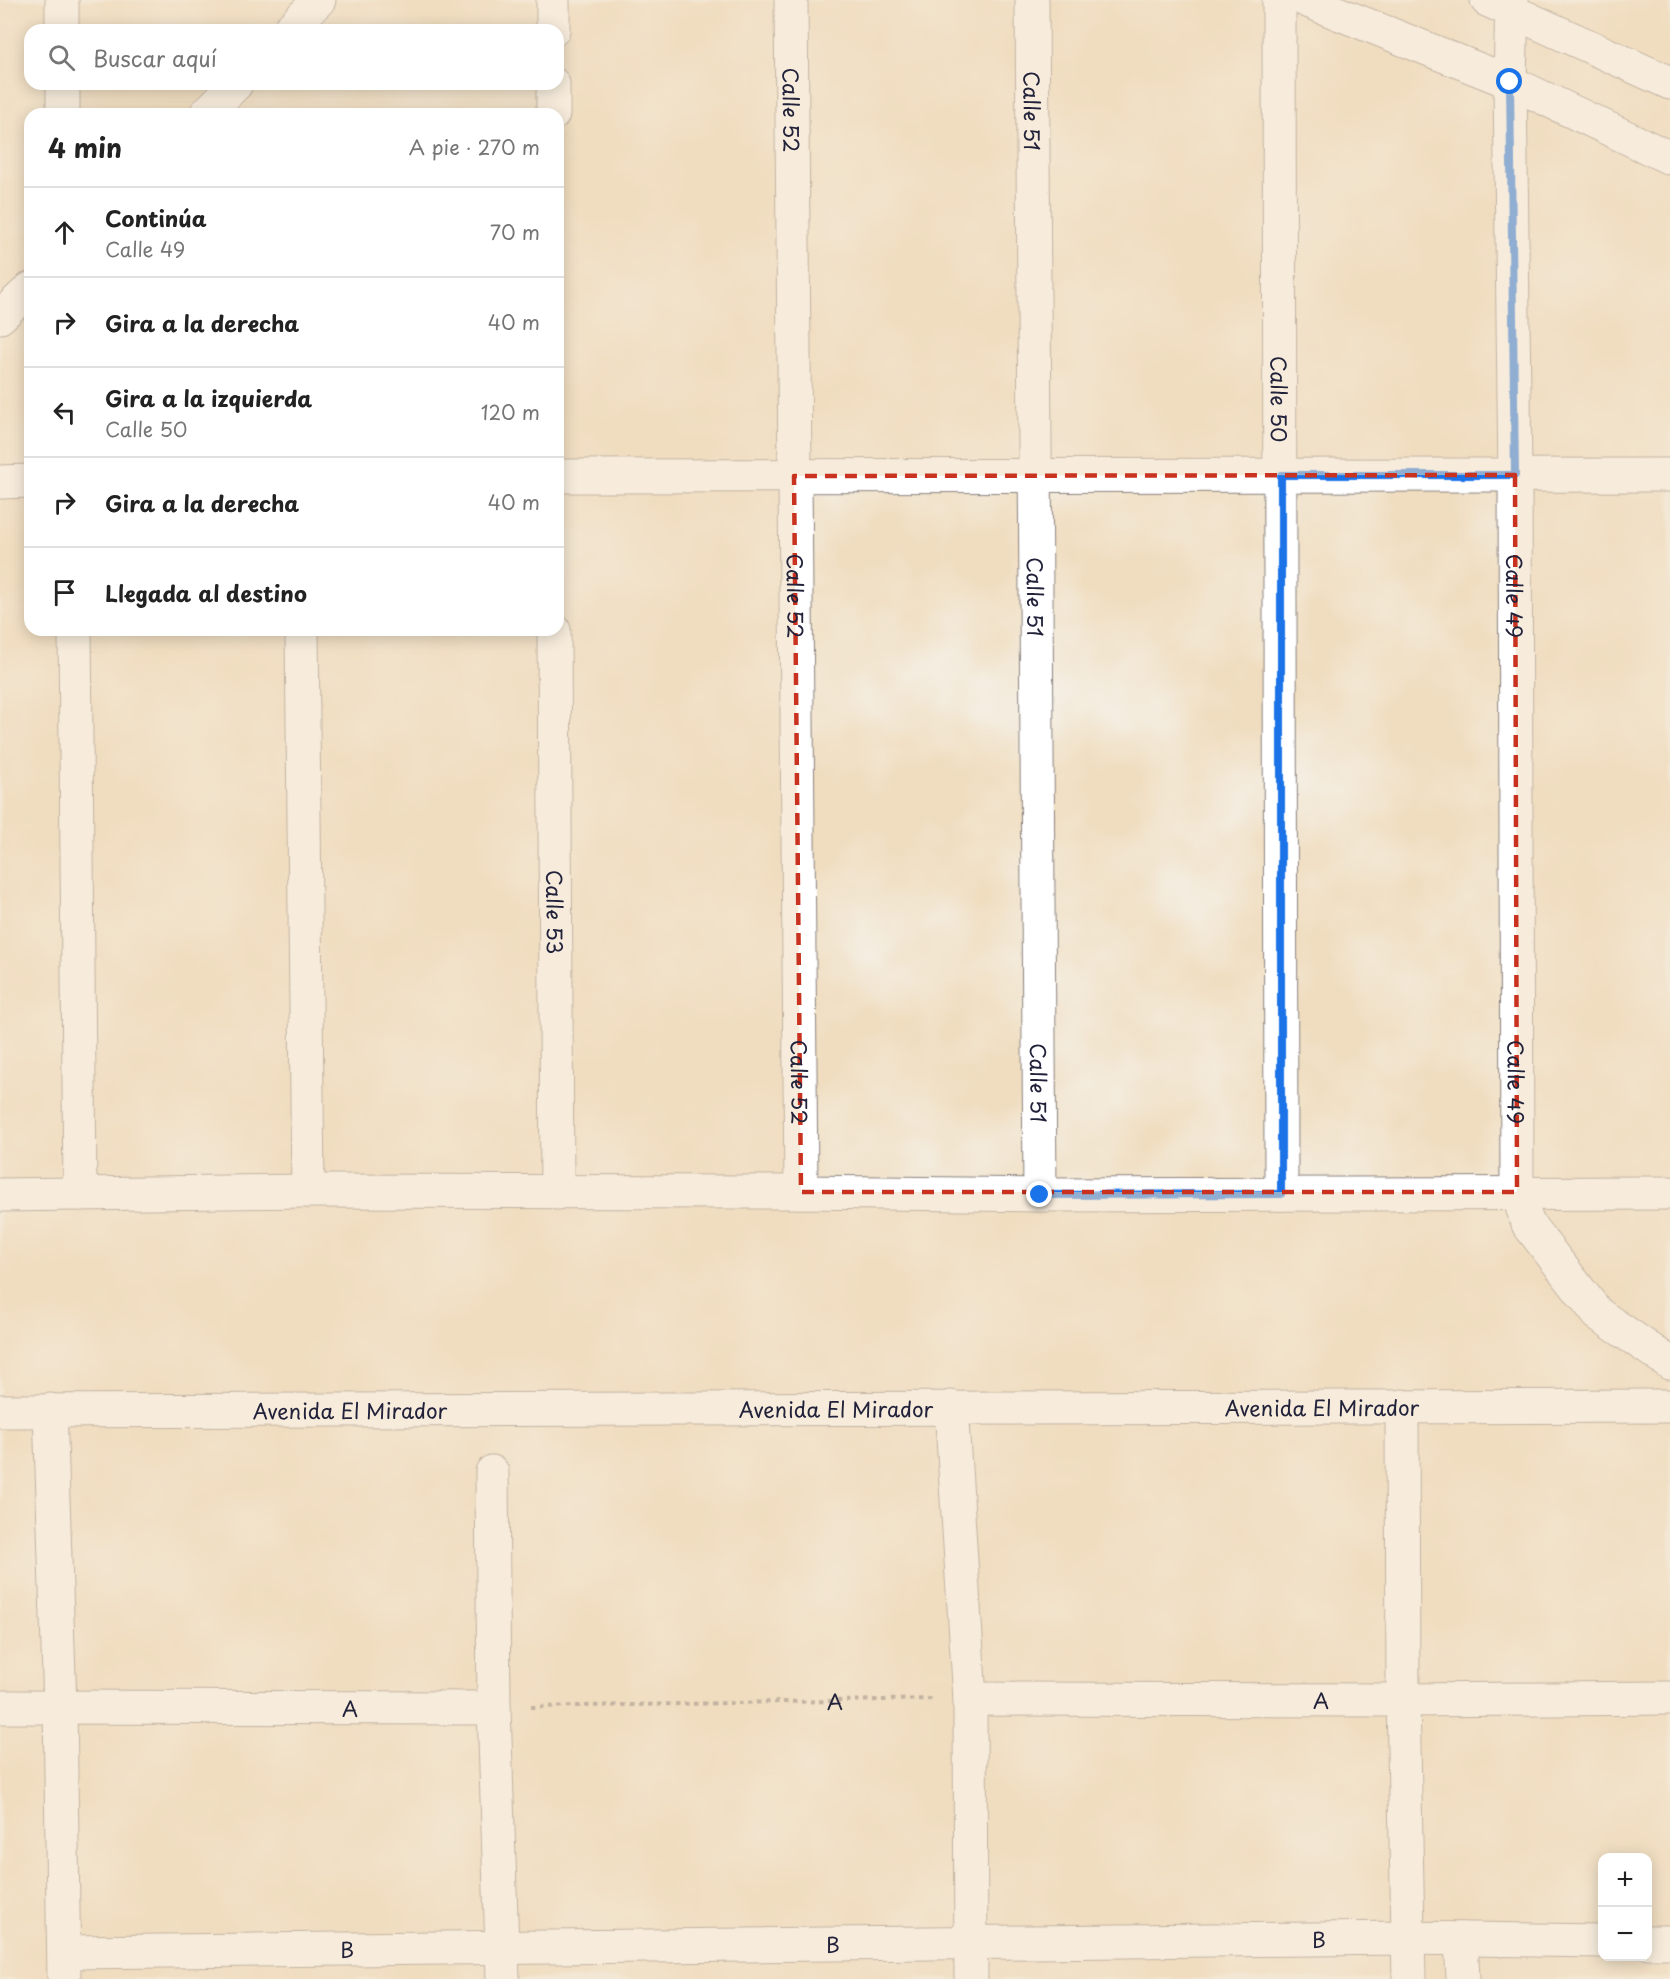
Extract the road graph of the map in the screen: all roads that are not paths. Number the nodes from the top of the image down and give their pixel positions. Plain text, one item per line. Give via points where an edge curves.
1 (62, 0) edge
2 (319, 0) edge
3 (553, 0) edge
4 (791, 0) edge
5 (1032, 0) edge
6 (1279, 0) edge
7 (1305, 0) edge
8 (1504, 4) edge
9 (62, 24) edge
10 (295, 24) edge
11 (553, 24) edge
12 (1510, 82) junction
13 (1670, 83) edge
14 (63, 90) edge
15 (230, 90) edge
16 (553, 90) edge
17 (63, 108) edge
18 (212, 108) edge
19 (553, 108) edge
20 (1670, 158) edge
21 (24, 295) edge
22 (0, 318) edge
23 (1281, 475) junction
24 (1515, 475) junction
25 (1670, 475) edge
26 (564, 476) edge
27 (794, 476) junction
28 (1035, 476) junction
29 (24, 481) edge
30 (0, 482) edge
31 (75, 636) edge
32 (302, 636) edge
33 (554, 636) edge
34 (308, 1191) junction
35 (801, 1192) junction
36 (1517, 1192) junction
37 (557, 1193) junction
38 (1670, 1193) edge
39 (80, 1194) junction
40 (1281, 1194) junction
41 (0, 1195) edge
42 (1040, 1195) junction
43 (1670, 1363) edge
44 (1402, 1406) junction
45 (1670, 1406) edge
46 (951, 1407) junction
47 (50, 1410) junction
48 (0, 1411) edge
49 (492, 1472) dead end
50 (1670, 1698) edge
51 (970, 1699) junction
52 (1403, 1700) junction
53 (60, 1706) junction
54 (0, 1707) edge
55 (494, 1708) junction
56 (1408, 1938) junction
57 (1461, 1939) junction
58 (1598, 1941) edge
59 (971, 1942) junction
60 (1652, 1942) edge
61 (1670, 1942) edge
62 (503, 1963) edge
63 (64, 1965) edge
64 (971, 1979) edge
65 (1409, 1979) edge
66 (1463, 1979) edge

1 - 9 street
2 - 10 street
3 - 11 street
4 - 27 street, Calle 52
5 - 28 street, Calle 51
6 - 23 street, Calle 50
7 - 12 street
8 - 12 street, Calle 49
8 - 13 street
12 - 20 street
12 - 24 street, Calle 49
14 - 17 street
15 - 18 street
16 - 19 street
21 - 22 street
23 - 24 street
23 - 28 street
23 - 40 street, Calle 50
24 - 25 street
24 - 36 street, Calle 49
26 - 27 street
27 - 28 street
27 - 35 street, Calle 52
28 - 42 street, Calle 51
29 - 30 street
31 - 39 street
32 - 34 street
33 - 37 street, Calle 53
34 - 37 street
34 - 39 street
35 - 37 street
35 - 42 street
36 - 38 street
36 - 40 street
36 - 43 street, Calle 49 via 1528,1224 1598,1314
39 - 41 street
40 - 42 street
44 - 45 street, Avenida El Mirador
44 - 46 street, Avenida El Mirador
44 - 52 street
46 - 47 street, Avenida El Mirador
46 - 51 street
47 - 48 street, Avenida El Mirador
47 - 53 street
49 - 55 street
50 - 52 street, A
51 - 52 street, A
51 - 59 street
52 - 56 street
53 - 54 street, A
53 - 55 street, A
53 - 63 street
55 - 62 street
56 - 57 street, B
56 - 59 street, B
56 - 65 street
57 - 58 street, B
57 - 66 street
59 - 62 street, B
59 - 64 street
60 - 61 street
62 - 63 street, B

